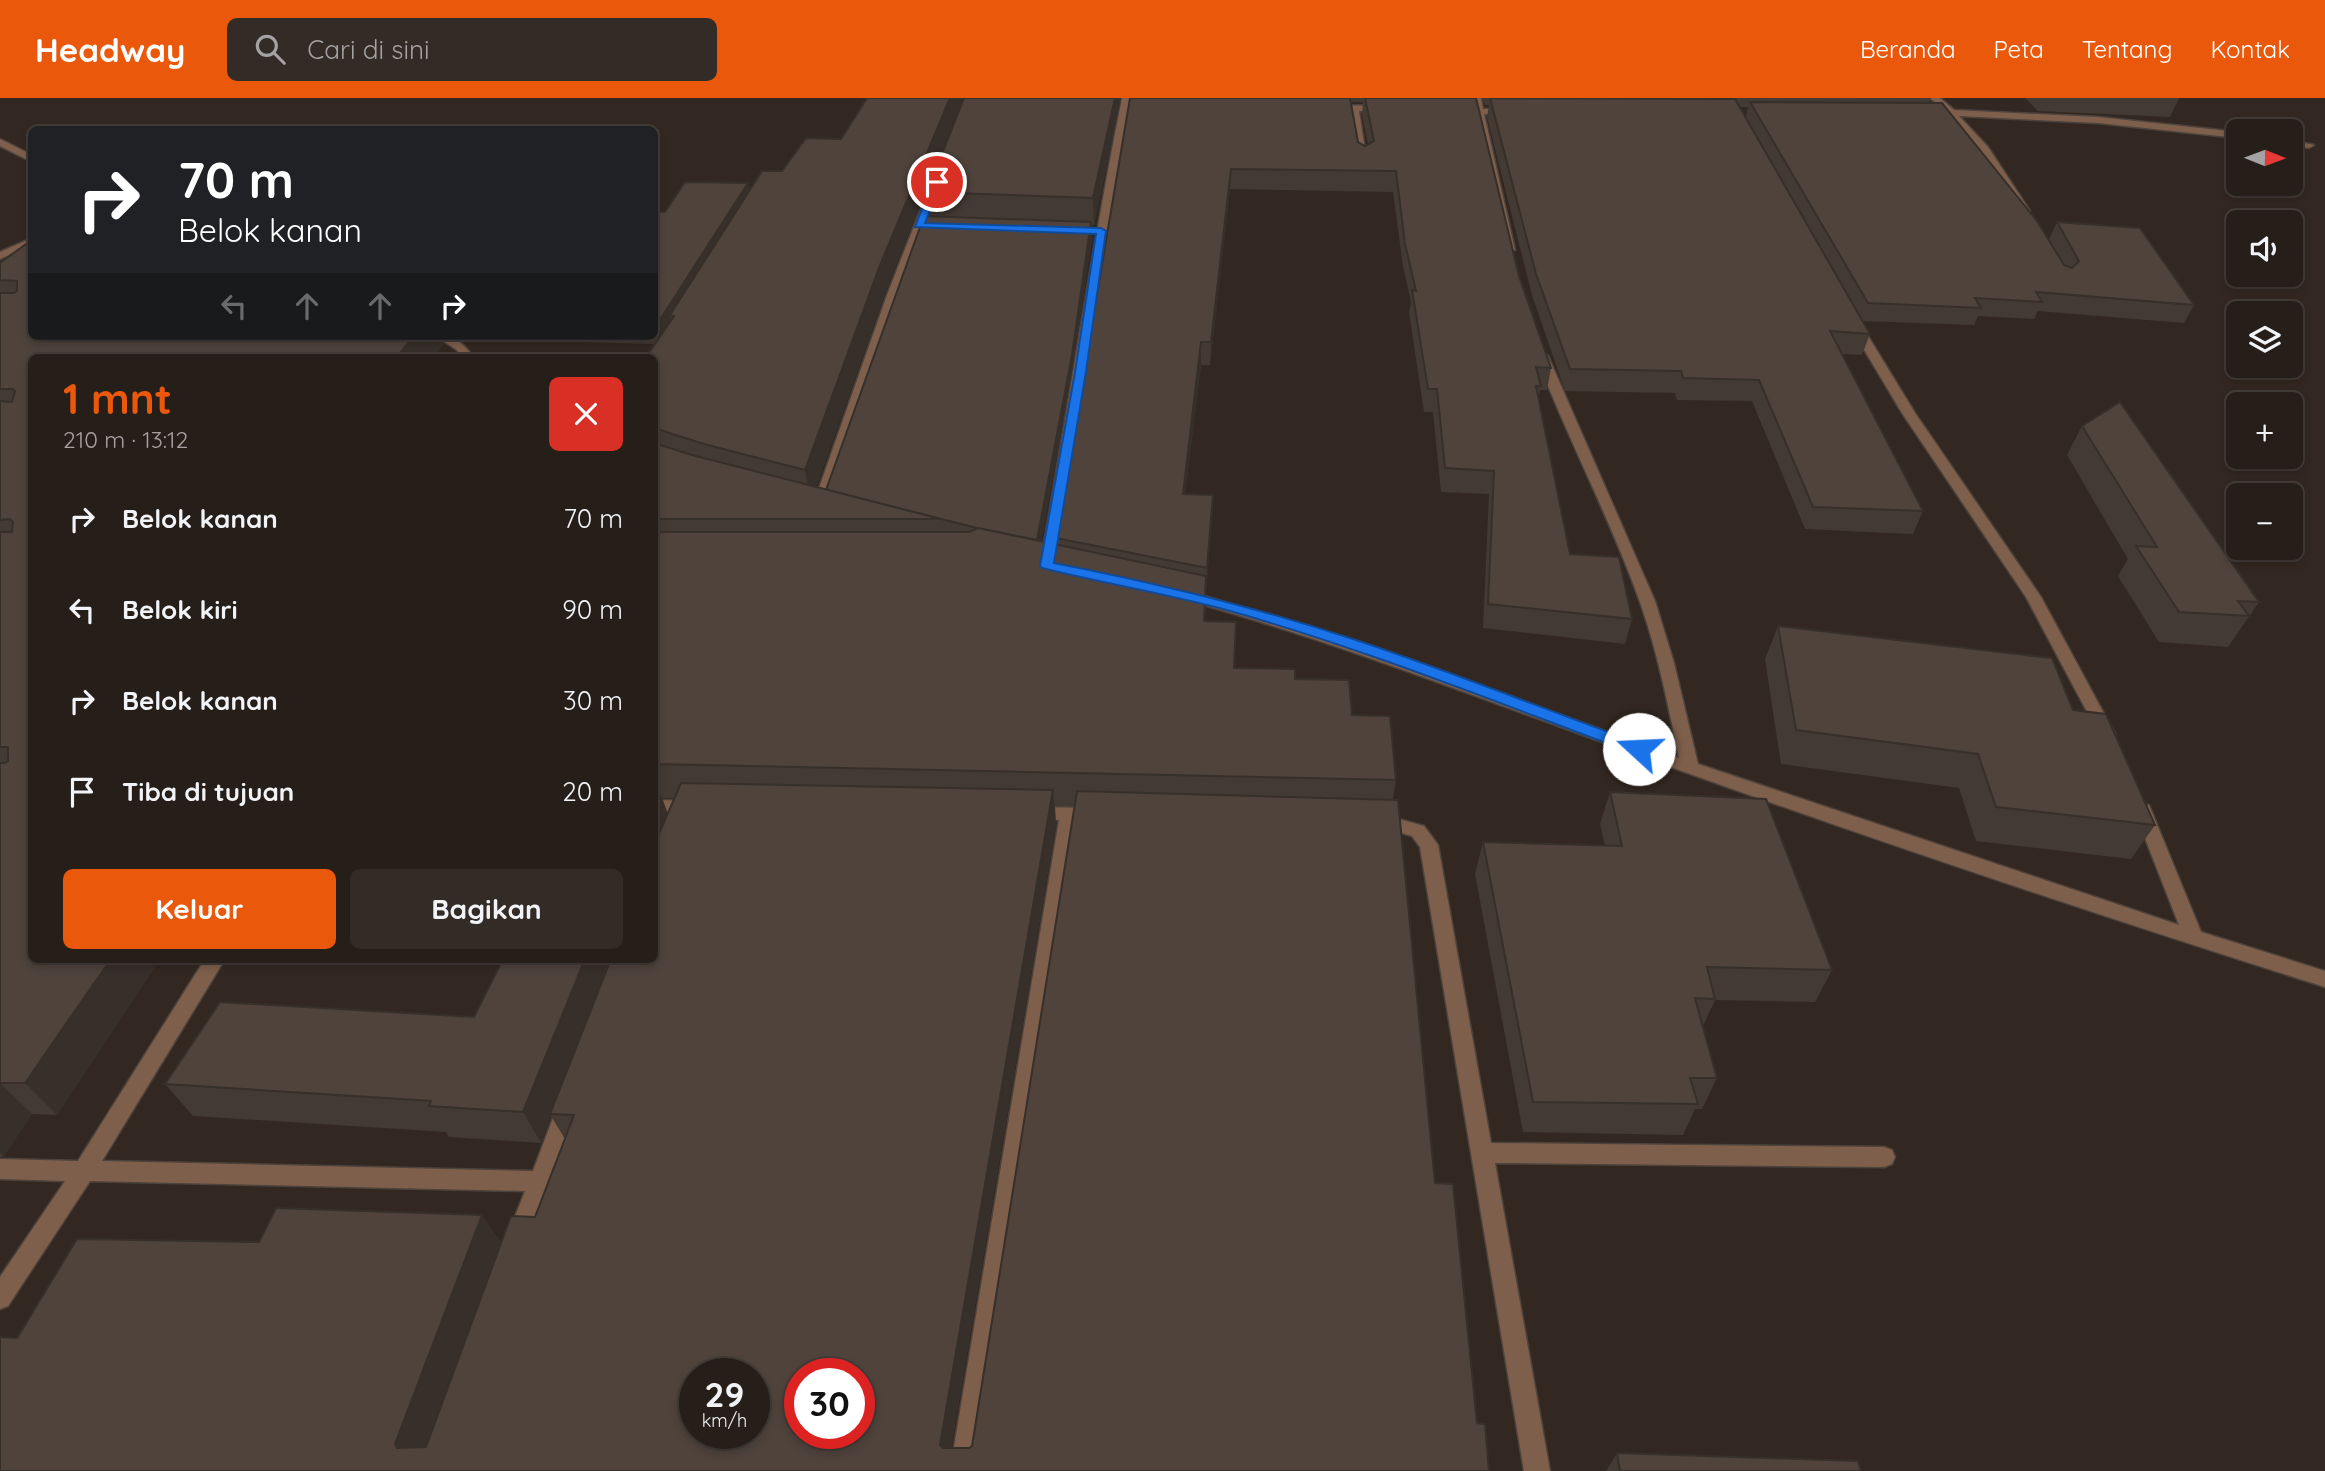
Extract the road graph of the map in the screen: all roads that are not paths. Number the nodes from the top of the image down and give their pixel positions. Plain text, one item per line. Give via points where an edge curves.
1 (1936, 98) edge
2 (1131, 101) edge
3 (1478, 105) edge
4 (1314, 107) edge
5 (1354, 108) junction
6 (1392, 109) edge
7 (1443, 110) edge
8 (1526, 112) edge
9 (1909, 113) edge
10 (1951, 113) junction
11 (2226, 134) edge
12 (0, 142) edge
13 (2303, 144) edge
14 (2309, 145) dead end
15 (28, 157) edge
16 (1364, 161) edge
17 (942, 171) edge
18 (2034, 226) edge
19 (28, 243) edge
20 (0, 256) edge
21 (1513, 257) edge
22 (1846, 308) edge
23 (448, 340) edge
24 (1537, 341) edge
25 (465, 354) edge
26 (818, 511) edge
27 (1047, 566) edge
28 (1164, 590) edge
29 (2111, 744) edge
30 (1690, 767) junction
31 (2138, 800) edge
32 (658, 807) edge
33 (710, 807) edge
34 (1014, 812) edge
35 (1069, 813) junction
36 (1110, 814) edge
37 (1357, 820) edge
38 (2193, 938) junction
39 (213, 963) edge
40 (2325, 979) edge
41 (575, 1090) edge
42 (1482, 1153) junction
43 (1884, 1157) dead end
44 (0, 1169) edge
45 (83, 1171) junction
46 (540, 1181) junction
47 (511, 1260) edge
48 (0, 1298) edge
49 (963, 1471) edge
50 (1537, 1471) edge

1 - 10 street
2 - 27 street via 1095,231 1081,372
3 - 7 street
3 - 8 street
3 - 21 street
4 - 5 street
5 - 6 street
5 - 16 street
9 - 10 street
10 - 11 street via 2098,120
10 - 18 street via 1984,149
12 - 15 street
13 - 14 street
17 - 26 street
19 - 20 street
22 - 29 street via 1876,363 2057,636
23 - 25 street
24 - 30 street via 1649,605
28 - 30 street via 1354,645
30 - 38 street
31 - 38 street
32 - 33 street via 680,813
34 - 35 street
35 - 36 street
35 - 49 street
37 - 42 street via 1400,824 1418,831 1429,845
38 - 40 street
39 - 45 street
41 - 46 street
42 - 43 street
42 - 50 street
44 - 45 street
45 - 46 street
45 - 48 street
46 - 47 street

